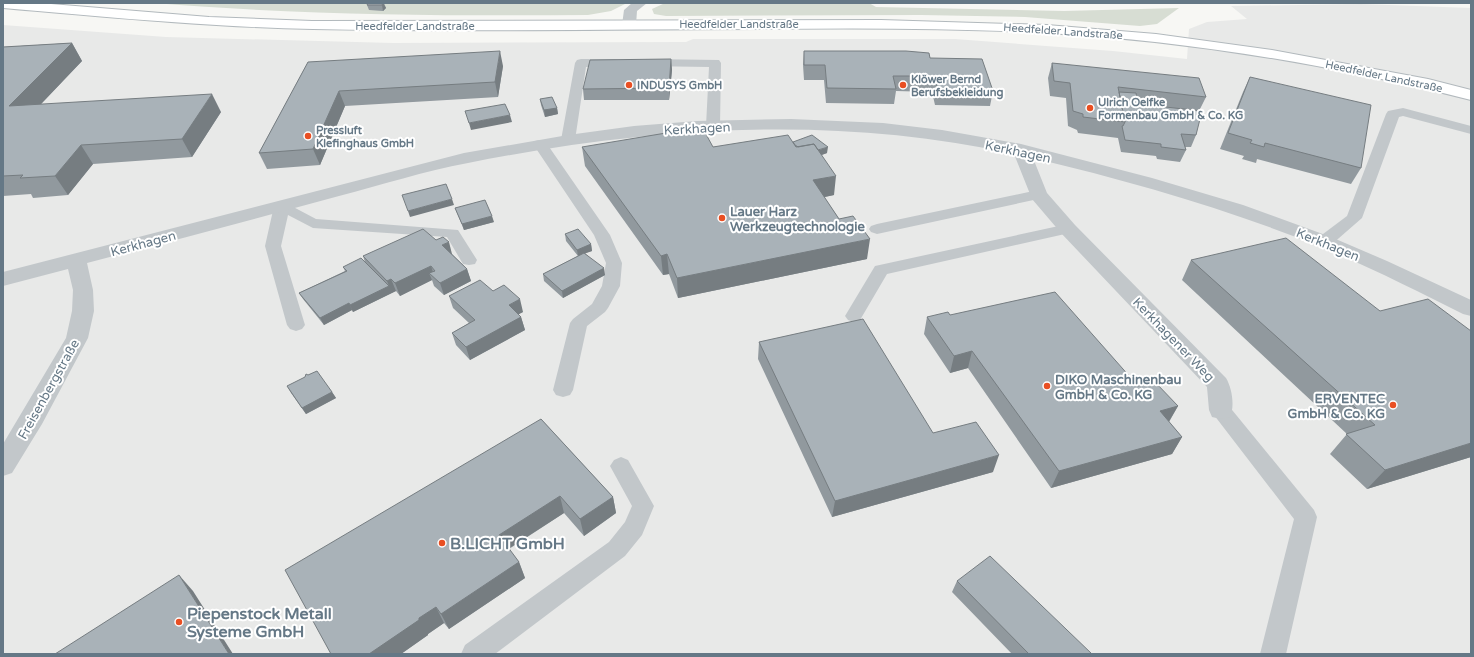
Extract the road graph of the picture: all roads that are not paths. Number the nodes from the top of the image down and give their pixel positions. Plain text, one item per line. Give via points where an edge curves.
1 (640, 3) edge
2 (3, 4) edge
3 (628, 25) junction
4 (1471, 95) edge
5 (713, 126) junction
6 (1471, 130) edge
7 (568, 140) junction
8 (540, 144) junction
9 (1020, 149) junction
10 (1038, 195) junction
11 (282, 206) junction
12 (877, 229) dead end
13 (1068, 229) junction
14 (1324, 241) junction
15 (469, 260) dead end
16 (76, 261) junction
17 (3, 279) edge
18 (1471, 310) edge
19 (854, 316) dead end
20 (296, 324) dead end
21 (563, 390) dead end
22 (1221, 410) joint
23 (3, 466) edge
24 (621, 466) dead end
25 (474, 654) edge
26 (1273, 654) edge

1 - 3 street via 631,10
2 - 3 main road, Heedfelder Landstraße via 201,21 312,25
3 - 4 main road, Heedfelder Landstraße via 889,24 1094,33 1188,42 1272,54 1428,84
5 - 7 street, Kerkhagen via 606,134
5 - 7 lane via 715,63 581,62
5 - 9 street, Kerkhagen via 856,126 929,134
6 - 14 lane via 1403,112 1393,114 1354,218
7 - 8 street, Kerkhagen
8 - 11 street, Kerkhagen via 464,158
8 - 21 lane via 602,235 614,263 611,286 599,308 579,323
9 - 10 street, Kerkhagener Weg
9 - 14 street, Kerkhagen via 1190,194
10 - 12 lane
10 - 13 street, Kerkhagener Weg
11 - 15 lane via 313,222 452,233
11 - 16 street, Kerkhagen
11 - 20 lane via 273,246
13 - 19 lane via 881,270
13 - 22 street, Kerkhagener Weg via 1218,384
14 - 18 street, Kerkhagen via 1412,280
16 - 17 street, Kerkhagen
16 - 23 street, Freisenbergstraße via 83,290 83,311 77,338
22 - 26 lane, Kerkhagener Weg via 1306,517
24 - 25 lane via 643,506 634,528 617,549

